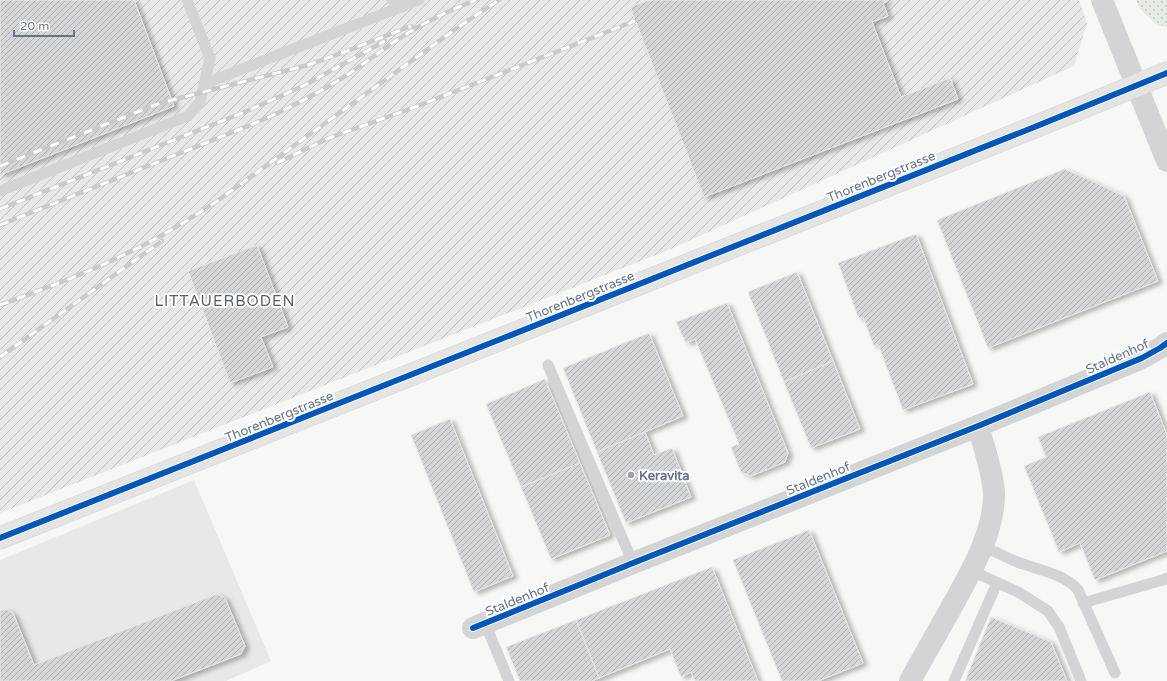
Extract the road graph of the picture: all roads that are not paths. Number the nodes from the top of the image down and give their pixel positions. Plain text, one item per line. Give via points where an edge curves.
1 (187, 0) edge
2 (392, 0) edge
3 (419, 0) edge
4 (1102, 0) edge
5 (402, 6) junction
6 (1167, 73) edge
7 (204, 84) junction
8 (1136, 85) junction
9 (1167, 161) edge
10 (0, 191) edge
11 (1167, 343) edge
12 (548, 365) dead end
13 (978, 426) junction
14 (0, 538) edge
15 (983, 546) junction
16 (634, 563) junction
17 (972, 571) junction
18 (1167, 578) edge
19 (997, 583) junction
20 (1083, 603) junction
21 (479, 626) joint
22 (1115, 673) dead end
23 (509, 681) edge
24 (910, 681) edge
25 (954, 681) edge
26 (1081, 681) edge

1 - 7 lane via 210,58
2 - 5 lane
3 - 5 lane
4 - 8 street
5 - 7 lane
6 - 8 main road, Thorenbergstrasse
7 - 10 lane via 200,102 188,116
8 - 9 street
8 - 14 main road, Thorenbergstrasse
11 - 13 street, Staldenhof via 1142,358
12 - 16 lane
13 - 15 street via 990,467 994,494 991,520
13 - 16 street, Staldenhof
15 - 17 street
15 - 20 lane via 1074,584
16 - 21 street, Staldenhof
17 - 19 lane
17 - 24 street
18 - 20 lane
19 - 25 lane
19 - 26 lane via 1018,592 1048,611 1059,626
20 - 22 lane
21 - 23 lane

